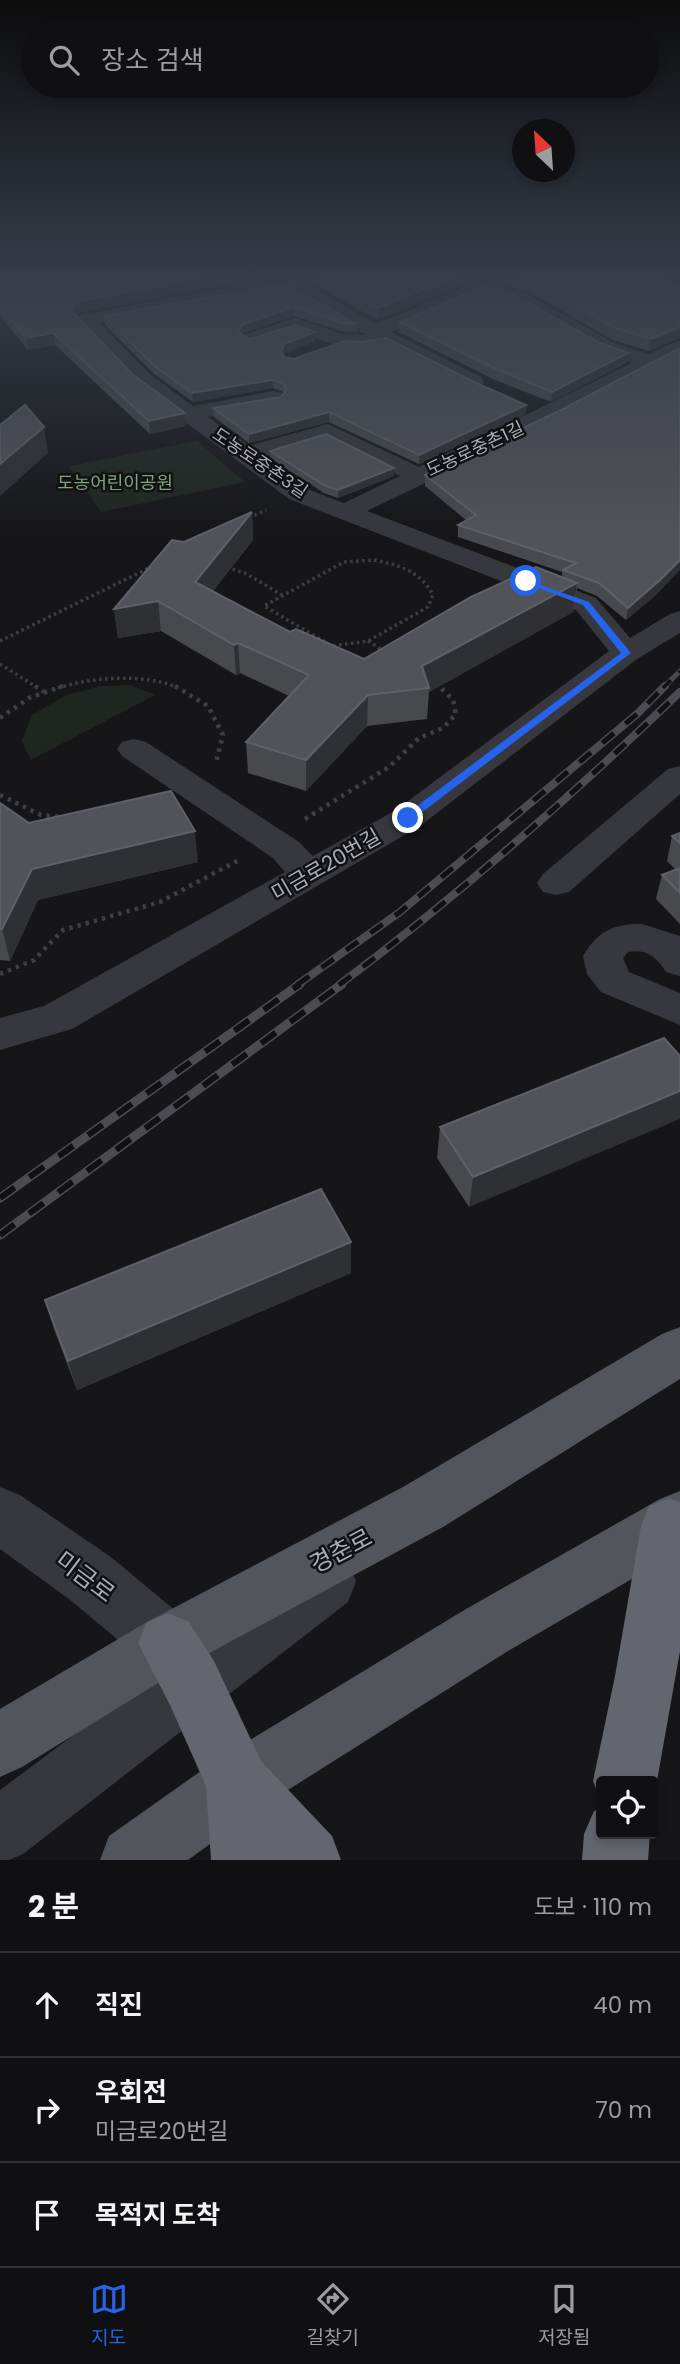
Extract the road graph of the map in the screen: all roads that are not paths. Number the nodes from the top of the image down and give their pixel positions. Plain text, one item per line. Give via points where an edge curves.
1 (127, 364) edge
2 (439, 364) edge
3 (650, 364) edge
4 (490, 390) edge
5 (273, 398) edge
6 (526, 404) edge
7 (188, 413) junction
8 (552, 413) junction
9 (245, 455) junction
10 (418, 476) junction
11 (345, 512) junction
12 (680, 620) edge
13 (626, 653) junction
14 (134, 749) dead end
15 (680, 776) edge
16 (309, 875) junction
17 (556, 883) dead end
18 (680, 962) edge
19 (680, 1010) edge
20 (0, 1034) edge
21 (680, 1351) edge
22 (423, 1507) joint
23 (0, 1515) edge
24 (675, 1523) edge
25 (180, 1663) junction
26 (0, 1745) edge
27 (626, 1776) edge
28 (238, 1784) junction
29 (0, 1831) edge
30 (617, 1839) edge
31 (133, 1860) edge
32 (244, 1860) edge
33 (308, 1860) edge
34 (615, 1860) edge

1 - 7 street, 도농로중촌3길
2 - 4 street
3 - 8 street, 도농로중촌1길
5 - 7 street
6 - 8 street
7 - 9 street, 도농로중촌3길
8 - 10 street, 도농로중촌1길
9 - 10 street via 328,432
9 - 11 street, 도농로중촌3길 via 298,494
10 - 11 street, 도농로중촌1길
11 - 13 street, 도농로중촌3길 via 586,604
12 - 13 street, 미금로20번길
13 - 16 street, 미금로20번길 via 408,818
14 - 16 street via 286,850
15 - 17 street
16 - 20 street, 미금로20번길 via 57,1018
18 - 19 street via 662,943 636,937 614,942 603,956 607,974 615,982
21 - 22 main road
22 - 25 street
23 - 25 street, 미금로 via 90,1578
24 - 27 highway
24 - 28 main road via 487,1630
25 - 26 main road
25 - 28 highway
25 - 29 street via 52,1793
28 - 31 main road
28 - 32 highway
28 - 33 highway
30 - 34 highway

